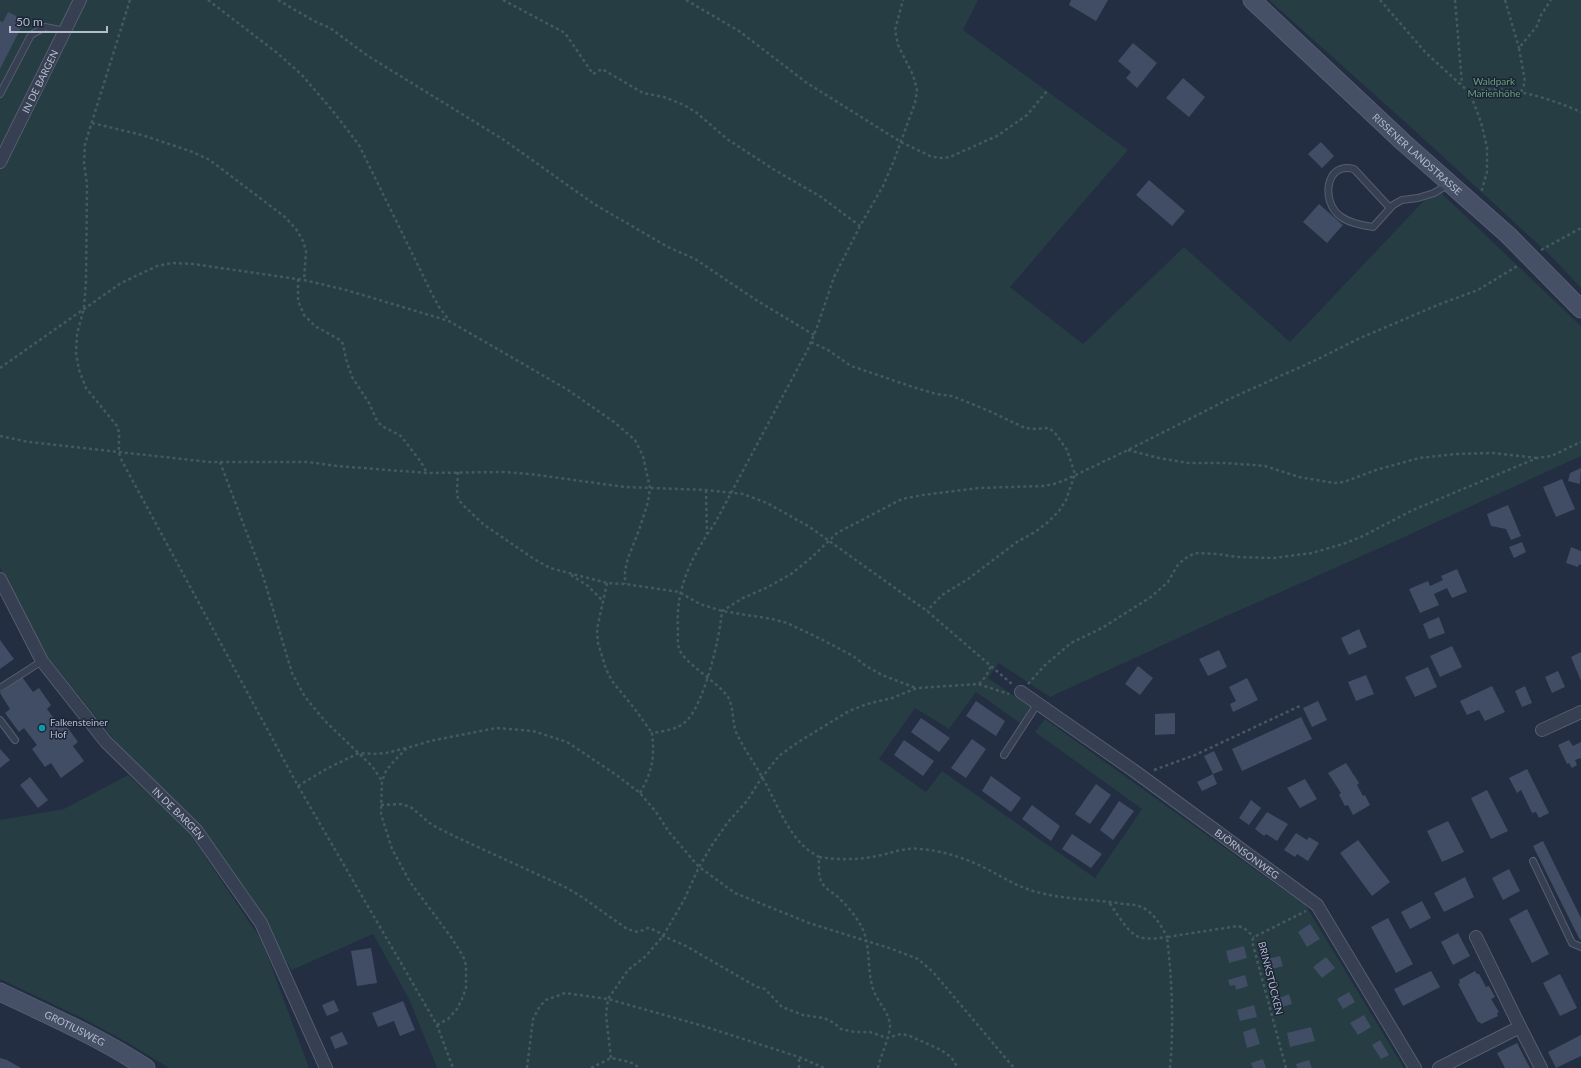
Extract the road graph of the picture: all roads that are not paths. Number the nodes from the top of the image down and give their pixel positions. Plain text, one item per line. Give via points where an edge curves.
1 (80, 0) edge
2 (1252, 0) edge
3 (65, 31) junction
4 (0, 94) edge
5 (0, 162) edge
6 (1450, 184) junction
7 (1390, 208) junction
8 (1581, 309) edge
9 (0, 579) edge
10 (42, 661) junction
11 (0, 688) edge
12 (1021, 692) road end
13 (1038, 704) junction
14 (1581, 712) edge
15 (0, 720) edge
16 (1542, 730) dead end
17 (15, 740) dead end
18 (1004, 755) dead end
19 (1533, 861) dead end
20 (1476, 937) dead end
21 (1581, 947) edge
22 (0, 992) edge
23 (1520, 1027) junction
24 (146, 1068) edge
25 (326, 1068) edge
26 (1415, 1068) edge
27 (1439, 1068) edge
28 (1541, 1068) edge

1 - 3 street, IN DE BARGEN
2 - 6 main road, RISSENER LANDSTRASSE
3 - 4 lane via 45,27 31,35
3 - 5 street, IN DE BARGEN
6 - 7 lane via 1434,193 1402,200
6 - 8 main road, RISSENER LANDSTRASSE via 1508,235
7 - 7 lane via 1354,169 1347,167 1337,170 1331,178 1328,197 1339,216 1363,226 1373,227
9 - 10 street, IN DE BARGEN
10 - 11 lane
10 - 25 street, IN DE BARGEN via 117,757 196,830 261,923
12 - 13 street, BJÖRNSONWEG
13 - 18 lane
13 - 26 street, BJÖRNSONWEG via 1318,905
14 - 16 street
15 - 17 lane
19 - 21 lane via 1572,943
20 - 23 street
22 - 24 main road, GROTIUSWEG via 92,1037
23 - 27 street
23 - 28 street

